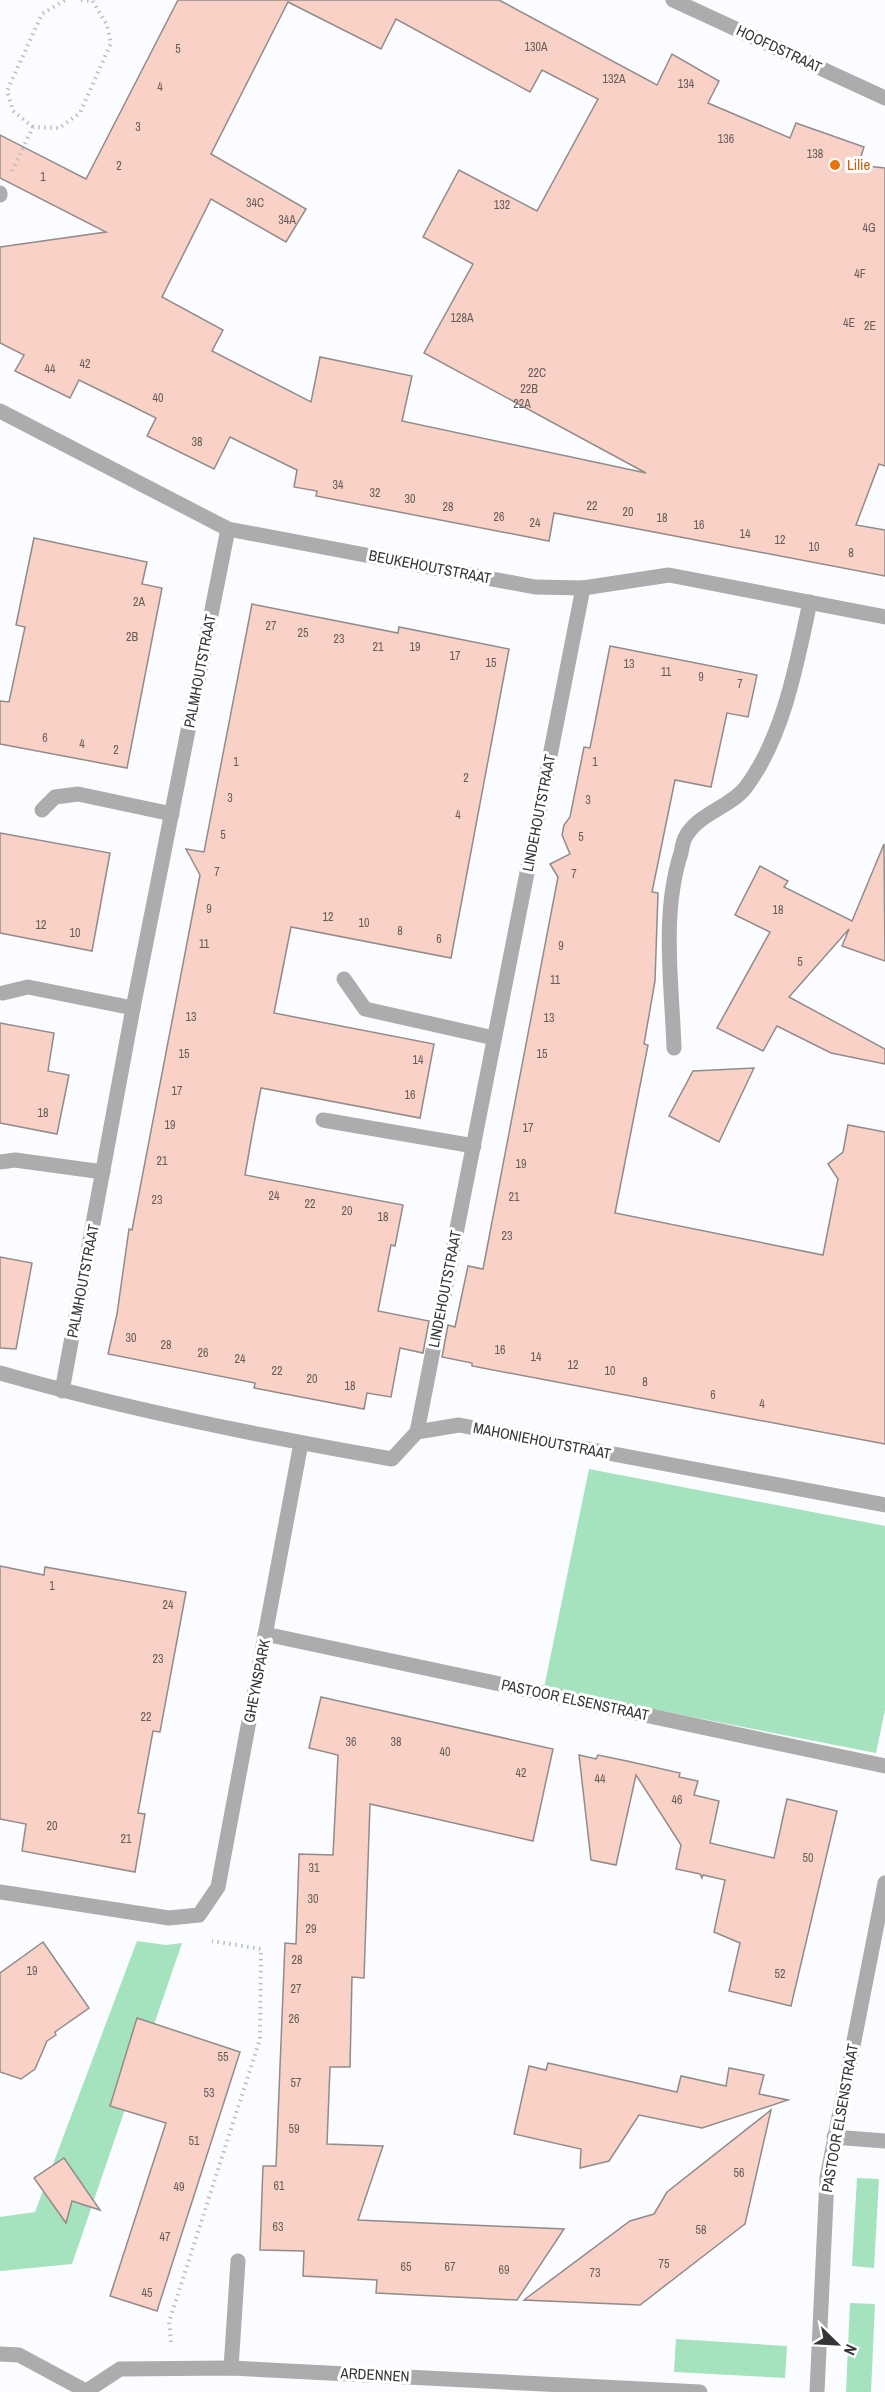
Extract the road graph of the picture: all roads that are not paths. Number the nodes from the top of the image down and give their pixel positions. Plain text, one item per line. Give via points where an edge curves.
1 (673, 0) edge
2 (885, 98) edge
3 (0, 411) edge
4 (228, 529) junction
5 (583, 588) junction
6 (810, 602) junction
7 (885, 617) edge
8 (42, 810) dead end
9 (172, 814) junction
10 (344, 979) dead end
11 (3, 993) dead end
12 (133, 1008) junction
13 (495, 1038) junction
14 (674, 1048) dead end
15 (323, 1120) dead end
16 (474, 1146) junction
17 (0, 1162) edge
18 (104, 1172) junction
19 (0, 1373) edge
20 (62, 1391) junction
21 (417, 1432) junction
22 (301, 1443) junction
23 (885, 1504) edge
24 (266, 1634) junction
25 (885, 1766) edge
26 (885, 1883) edge
27 (0, 1892) edge
28 (834, 2137) junction
29 (885, 2141) edge
30 (238, 2261) dead end
31 (0, 2354) edge
32 (231, 2368) junction
33 (86, 2392) edge
34 (700, 2392) edge
35 (817, 2392) edge

1 - 2 street, HOOFDSTRAAT
3 - 4 street, BEUKEHOUTSTRAAT
4 - 5 street, BEUKEHOUTSTRAAT via 535,586
4 - 9 street, PALMHOUTSTRAAT
5 - 6 street, BEUKEHOUTSTRAAT via 669,575
5 - 13 street, LINDEHOUTSTRAAT
6 - 7 street, BEUKEHOUTSTRAAT
6 - 14 street via 773,741 745,788 686,835 674,874 670,927
8 - 9 street via 55,797 78,794
9 - 12 street, PALMHOUTSTRAAT
10 - 13 street via 365,1009
11 - 12 street via 28,987
12 - 18 street, PALMHOUTSTRAAT
13 - 16 street, LINDEHOUTSTRAAT
15 - 16 street
16 - 21 street, LINDEHOUTSTRAAT
17 - 18 street via 15,1160
18 - 20 street, PALMHOUTSTRAAT
19 - 20 street
20 - 22 street
21 - 22 street via 392,1459
21 - 23 street, MAHONIEHOUTSTRAAT via 459,1425
22 - 24 street, GHEYNSPARK
24 - 25 street, PASTOOR ELSENSTRAAT
24 - 27 street, GHEYNSPARK via 218,1887 199,1915 169,1918
26 - 28 street, PASTOOR ELSENSTRAAT
28 - 29 street
28 - 35 street, PASTOOR ELSENSTRAAT via 827,2178
30 - 32 street
31 - 33 street via 19,2355
32 - 33 street, ARDENNEN via 120,2368
32 - 34 street, ARDENNEN

